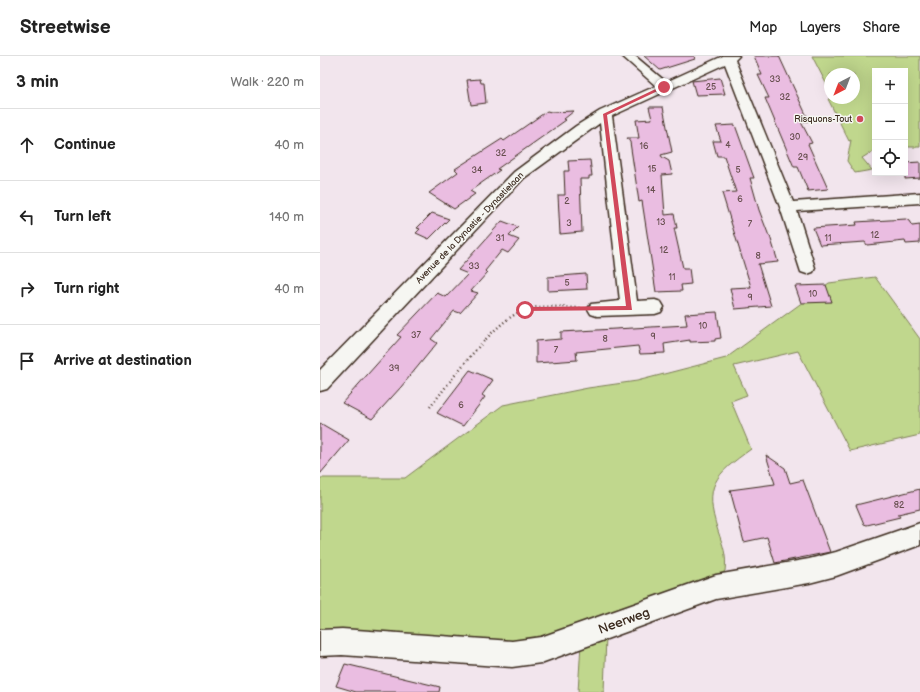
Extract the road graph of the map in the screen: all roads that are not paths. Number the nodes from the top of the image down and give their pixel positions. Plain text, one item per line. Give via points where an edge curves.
1 (628, 56) edge
2 (731, 57) edge
3 (664, 87) junction
4 (605, 114) junction
5 (920, 198) edge
6 (788, 207) junction
7 (807, 268) dead end
8 (655, 307) dead end
9 (629, 308) junction
10 (597, 309) road end
11 (320, 383) edge
12 (920, 534) edge
13 (320, 643) edge

1 - 3 street
2 - 3 street, Avenue de la Dynastie - Dynastielaan
2 - 6 street
3 - 4 street, Avenue de la Dynastie - Dynastielaan
4 - 9 street
4 - 11 street, Avenue de la Dynastie - Dynastielaan via 574,133 519,175
5 - 6 street
6 - 7 street
8 - 9 street
9 - 10 street
12 - 13 street, Neerweg via 836,564 716,587 541,650 512,654 342,642

